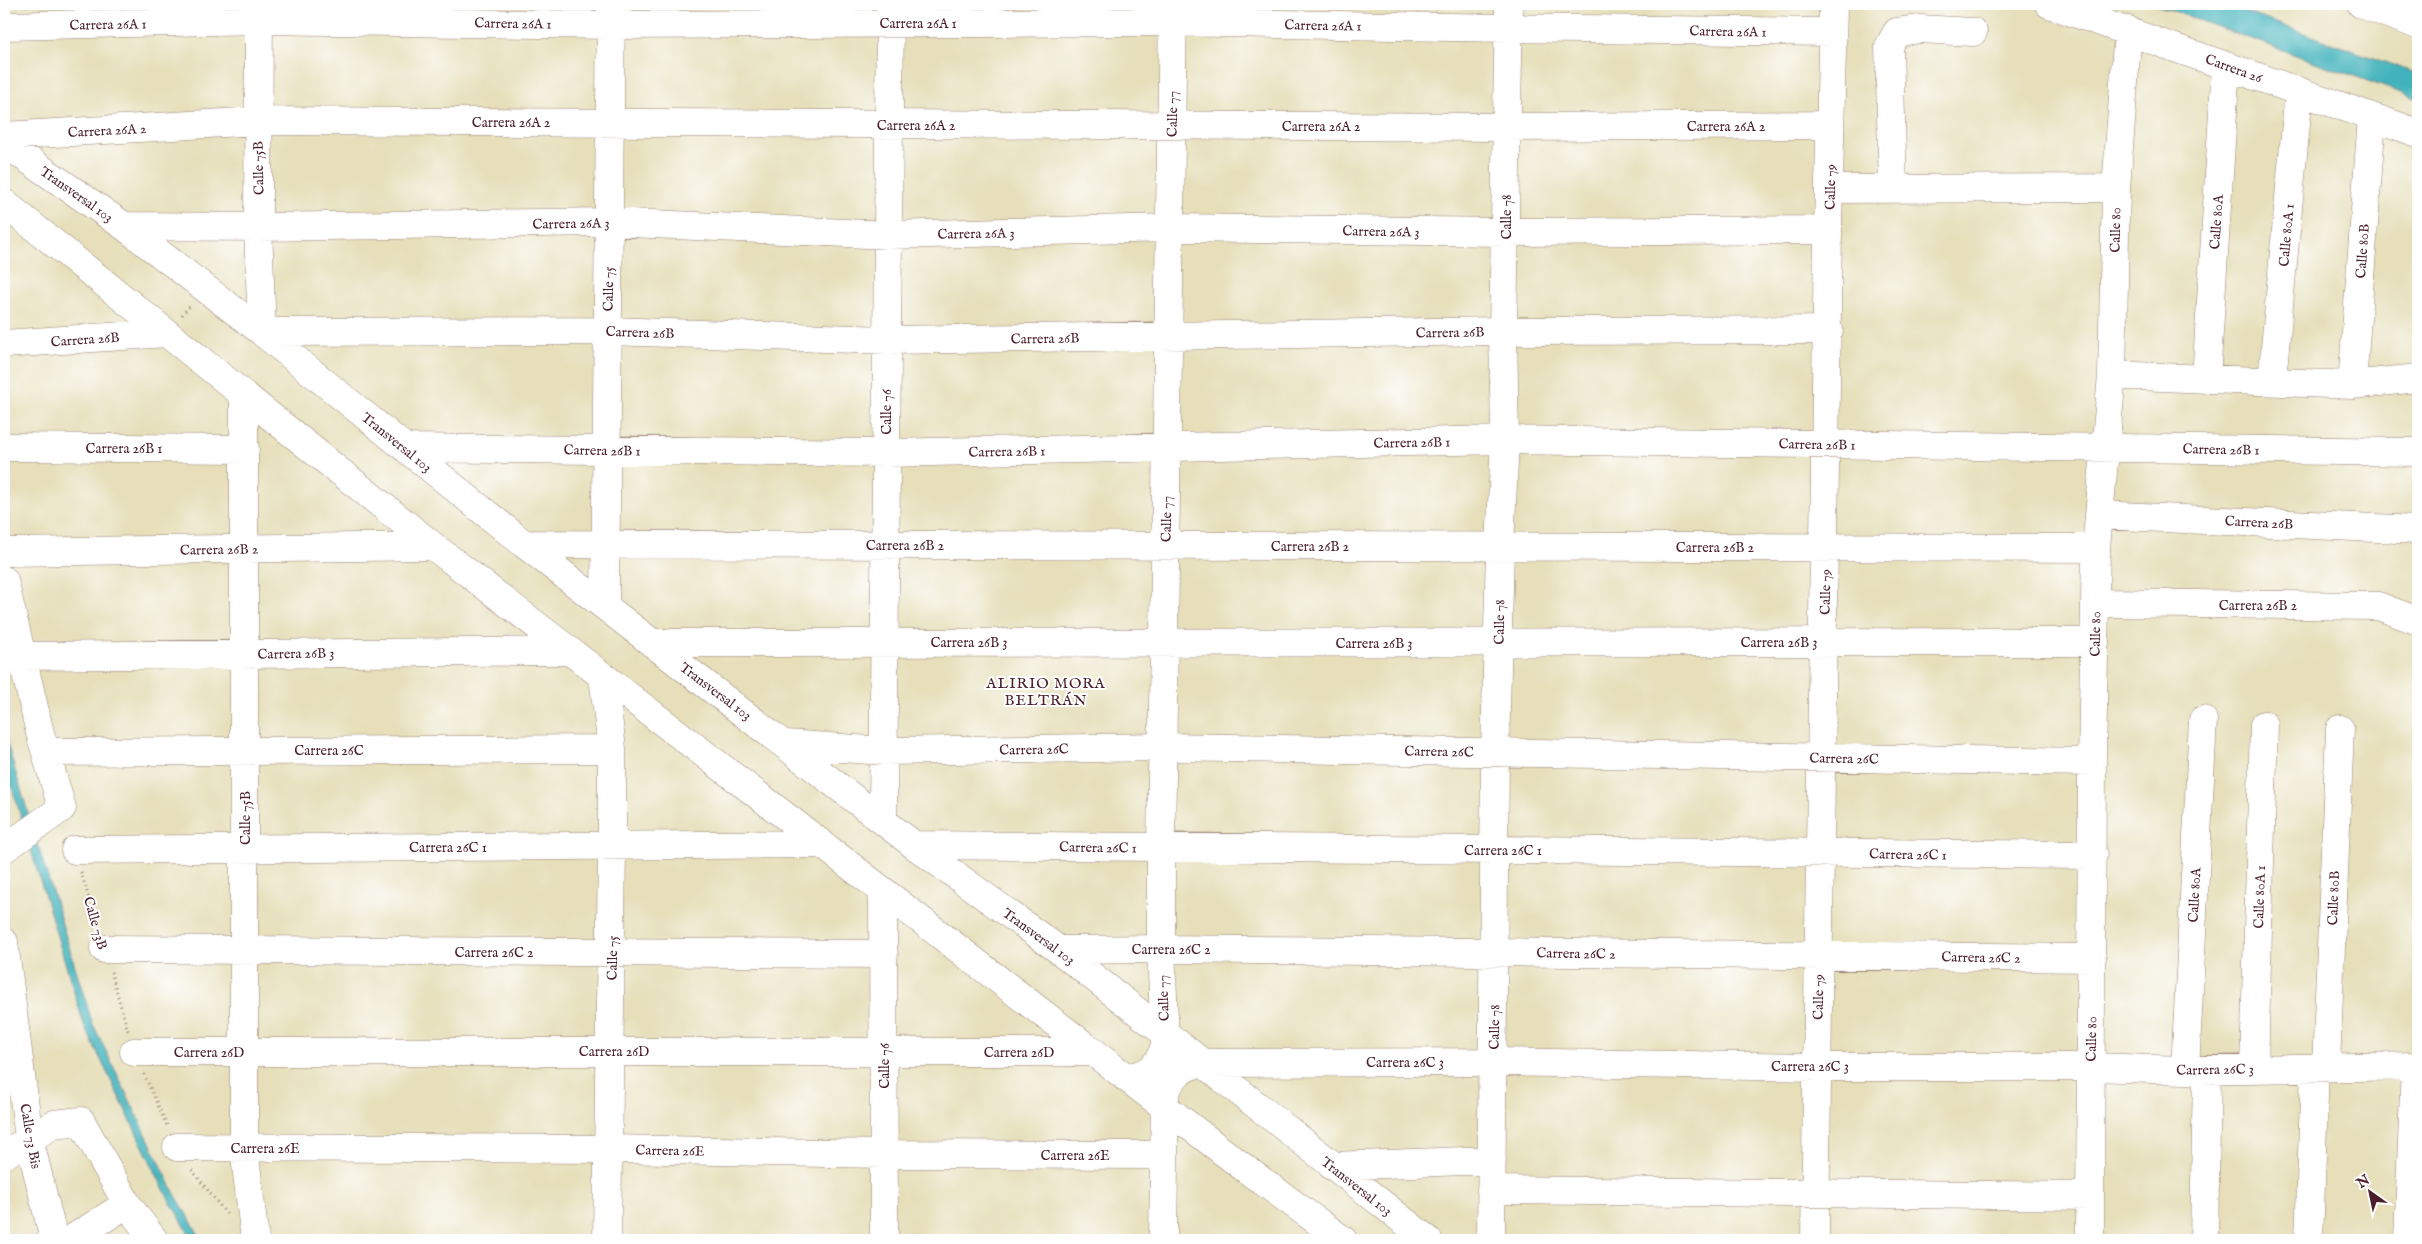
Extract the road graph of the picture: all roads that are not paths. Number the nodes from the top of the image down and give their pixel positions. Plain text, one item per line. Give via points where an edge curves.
1 (1833, 4) edge
2 (2049, 4) edge
3 (2361, 4) edge
4 (258, 12) edge
5 (889, 13) edge
6 (1173, 13) edge
7 (611, 14) edge
8 (1508, 16) edge
9 (2418, 25) edge
10 (4, 26) edge
11 (2128, 30) junction
12 (1832, 32) junction
13 (1973, 32) dead end
14 (2226, 65) junction
15 (2299, 91) junction
16 (2372, 117) junction
17 (257, 121) junction
18 (610, 122) junction
19 (889, 125) junction
20 (1172, 126) junction
21 (1829, 126) junction
22 (1506, 127) junction
23 (2418, 133) edge
24 (4, 136) edge
25 (4, 143) edge
26 (16, 161) edge
27 (2116, 188) junction
28 (1831, 189) junction
29 (1893, 189) junction
30 (4, 202) edge
31 (609, 222) junction
32 (34, 226) junction
33 (124, 226) junction
34 (258, 227) junction
35 (4, 228) edge
36 (1170, 228) junction
37 (1828, 230) junction
38 (1506, 232) junction
39 (888, 235) junction
40 (1828, 330) junction
41 (608, 331) junction
42 (1503, 331) junction
43 (262, 332) junction
44 (167, 333) junction
45 (1169, 337) junction
46 (887, 340) junction
47 (4, 344) edge
48 (2112, 374) junction
49 (2418, 378) edge
50 (2206, 379) junction
51 (2272, 380) junction
52 (2352, 385) junction
53 (244, 396) junction
54 (1505, 440) junction
55 (1827, 444) junction
56 (4, 447) edge
57 (2106, 447) junction
58 (405, 448) junction
59 (1167, 448) junction
60 (245, 449) junction
61 (606, 450) junction
62 (2418, 452) edge
63 (886, 453) junction
64 (2099, 515) junction
65 (2418, 530) edge
66 (524, 544) junction
67 (605, 544) junction
68 (885, 545) junction
69 (434, 546) junction
70 (1166, 546) junction
71 (1500, 546) junction
72 (1825, 547) junction
73 (2096, 548) junction
74 (246, 549) junction
75 (4, 552) edge
76 (4, 580) edge
77 (2095, 603) junction
78 (605, 605) junction
79 (2418, 621) edge
80 (884, 642) junction
81 (1164, 642) junction
82 (1824, 642) junction
83 (2095, 642) junction
84 (652, 643) junction
85 (1499, 643) junction
86 (570, 651) junction
87 (246, 654) junction
88 (22, 656) junction
89 (603, 676) junction
90 (2203, 720) dead end
91 (2264, 725) dead end
92 (2340, 729) dead end
93 (786, 744) junction
94 (1163, 747) junction
95 (612, 749) junction
96 (246, 750) junction
97 (884, 751) junction
98 (46, 752) junction
99 (1495, 752) junction
100 (1820, 757) junction
101 (2092, 762) junction
102 (883, 820) junction
103 (21, 837) edge
104 (822, 844) junction
105 (914, 845) junction
106 (612, 846) junction
107 (1161, 847) junction
108 (245, 848) junction
109 (74, 850) road end
110 (1496, 850) junction
111 (1820, 853) junction
112 (2093, 855) junction
113 (883, 892) junction
114 (4, 942) edge
115 (1161, 948) junction
116 (104, 949) road end
117 (245, 950) junction
118 (1059, 950) junction
119 (612, 952) junction
120 (1495, 952) junction
121 (884, 954) junction
122 (1819, 955) junction
123 (2092, 958) junction
124 (8, 1006) edge
125 (1164, 1033) junction
126 (609, 1051) junction
127 (884, 1051) junction
128 (134, 1052) road end
129 (244, 1052) junction
130 (1094, 1052) junction
131 (1493, 1062) junction
132 (1201, 1063) junction
133 (1817, 1066) junction
134 (2091, 1066) junction
135 (2417, 1066) edge
136 (2321, 1067) junction
137 (2254, 1068) junction
138 (2196, 1070) junction
139 (1125, 1077) junction
140 (1165, 1107) junction
141 (29, 1138) junction
142 (177, 1147) road end
143 (244, 1148) junction
144 (610, 1149) junction
145 (884, 1154) junction
146 (4, 1155) edge
147 (1163, 1155) junction
148 (1492, 1160) junction
149 (1332, 1166) junction
150 (1492, 1190) junction
151 (1815, 1192) junction
152 (2090, 1196) junction
153 (127, 1204) junction
154 (54, 1240) edge
155 (70, 1240) edge
156 (154, 1240) edge
157 (255, 1240) edge
158 (607, 1240) edge
159 (884, 1240) edge
160 (1163, 1240) edge
161 (1343, 1240) edge
162 (1428, 1240) edge
163 (1491, 1240) edge
164 (1814, 1240) edge
165 (2090, 1240) edge
166 (2204, 1240) edge
167 (2309, 1240) edge
168 (2408, 1240) edge

1 - 12 street, Calle 79
2 - 11 street, Carrera 26
3 - 9 street
4 - 7 street, Carrera 26A 1
4 - 10 street, Carrera 26A 1
4 - 17 street, Calle 75B
5 - 6 street, Carrera 26A 1
5 - 7 street, Carrera 26A 1
5 - 19 street, Calle 76
6 - 8 street, Carrera 26A 1
6 - 20 street, Calle 77
7 - 18 street, Calle 75
8 - 12 street, Carrera 26A 1
8 - 22 street, Calle 78
11 - 14 street, Carrera 26
11 - 27 street, Calle 80
12 - 21 street, Calle 79
13 - 29 street via 1920,29 1897,32 1889,46
14 - 15 street, Carrera 26
14 - 50 street, Calle 80A
15 - 16 street, Carrera 26
15 - 51 street, Calle 80A 1
16 - 23 street, Carrera 26
16 - 52 street, Calle 80B
17 - 18 street, Carrera 26A 2
17 - 24 street, Carrera 26A 2
17 - 34 street, Calle 75B
18 - 19 street, Carrera 26A 2
18 - 31 street, Calle 75
19 - 20 street, Carrera 26A 2
19 - 39 street, Calle 76
20 - 22 street, Carrera 26A 2
20 - 36 street, Calle 77
21 - 22 street, Carrera 26A 2
21 - 28 street, Calle 79
22 - 38 street, Calle 78
25 - 26 street, Transversal 103
26 - 33 street, Transversal 103
27 - 29 street
27 - 48 street, Calle 80
28 - 29 street
28 - 37 street, Calle 79
30 - 32 street
31 - 34 street, Carrera 26A 3
31 - 39 street, Carrera 26A 3
31 - 41 street, Calle 75
32 - 35 street
32 - 44 street
33 - 34 street, Carrera 26A 3
33 - 43 street, Transversal 103
34 - 43 street, Calle 75B
36 - 38 street, Carrera 26A 3
36 - 39 street, Carrera 26A 3
36 - 45 street, Calle 77
37 - 38 street, Carrera 26A 3
37 - 40 street, Calle 79
38 - 42 street, Calle 78
39 - 46 street, Calle 76
40 - 42 street, Carrera 26B
40 - 55 street, Calle 79
41 - 43 street, Carrera 26B
41 - 46 street, Carrera 26B
41 - 61 street, Calle 75
42 - 45 street, Carrera 26B
42 - 54 street, Calle 78
43 - 58 street, Transversal 103
44 - 47 street, Carrera 26B
44 - 53 street
45 - 46 street, Carrera 26B
45 - 59 street, Calle 77
46 - 63 street, Calle 76
48 - 50 street
48 - 57 street, Calle 80
49 - 52 street
50 - 51 street
51 - 52 street
53 - 60 street, Calle 75B
53 - 69 street
54 - 55 street, Carrera 26B 1
54 - 59 street, Carrera 26B 1
54 - 71 street, Calle 78
55 - 57 street, Carrera 26B 1
55 - 72 street, Calle 79
56 - 60 street, Carrera 26B 1
57 - 62 street, Carrera 26B 1
57 - 64 street, Calle 80
58 - 61 street, Carrera 26B 1
58 - 66 street, Transversal 103
59 - 63 street, Carrera 26B 1
59 - 70 street, Calle 77
60 - 74 street, Calle 75B
61 - 63 street, Carrera 26B 1
61 - 67 street, Calle 75
63 - 68 street, Calle 76
64 - 65 street, Carrera 26B
64 - 73 street, Calle 80
66 - 67 street, Carrera 26B 2
66 - 78 street, Transversal 103
67 - 68 street, Carrera 26B 2
67 - 78 street, Calle 75
68 - 70 street, Carrera 26B 2
68 - 80 street, Calle 76
69 - 74 street, Carrera 26B 2
69 - 86 street
70 - 71 street, Carrera 26B 2
70 - 81 street, Calle 77
71 - 72 street, Carrera 26B 2
71 - 85 street, Calle 78
72 - 73 street, Carrera 26B 2
72 - 82 street, Calle 79
73 - 77 street, Calle 80
74 - 75 street, Carrera 26B 2
74 - 87 street, Calle 75B
76 - 88 street
77 - 79 street, Carrera 26B 2 via 2378,606
77 - 83 street, Calle 80
78 - 84 street, Transversal 103
80 - 81 street, Carrera 26B 3
80 - 84 street, Carrera 26B 3
80 - 97 street, Calle 76
81 - 85 street, Carrera 26B 3
81 - 94 street, Calle 77
82 - 83 street, Carrera 26B 3
82 - 85 street, Carrera 26B 3
82 - 100 street, Calle 79
83 - 101 street, Calle 80
84 - 93 street, Transversal 103
85 - 99 street, Calle 78
86 - 87 street, Carrera 26B 3
86 - 89 street
87 - 88 street, Carrera 26B 3
87 - 96 street, Calle 75B
88 - 98 street
89 - 95 street, Calle 75
89 - 104 street
90 - 138 street, Calle 80A
91 - 137 street, Calle 80A 1
92 - 136 street, Calle 80B
93 - 97 street, Carrera 26C
93 - 102 street, Transversal 103
94 - 97 street, Carrera 26C
94 - 99 street, Carrera 26C
94 - 107 street, Calle 77
95 - 96 street, Carrera 26C
95 - 106 street, Calle 75
96 - 98 street, Carrera 26C
96 - 108 street, Calle 75B
97 - 102 street, Calle 76
98 - 103 street via 62,808
99 - 100 street, Carrera 26C
99 - 110 street, Calle 78
100 - 101 street, Carrera 26C
100 - 111 street, Calle 79
101 - 112 street, Calle 80
102 - 105 street, Transversal 103
104 - 106 street, Carrera 26C 1
104 - 113 street
105 - 107 street, Carrera 26C 1
105 - 118 street, Transversal 103
106 - 108 street, Carrera 26C 1
106 - 119 street, Calle 75
107 - 110 street, Carrera 26C 1
107 - 115 street, Calle 77
108 - 109 street, Carrera 26C 1
108 - 117 street, Calle 75B
110 - 111 street, Carrera 26C 1
110 - 120 street, Calle 78
111 - 112 street, Carrera 26C 1
111 - 122 street, Calle 79
112 - 123 street, Calle 80
113 - 121 street, Calle 76
113 - 130 street
114 - 124 street, Calle 73 Bis
115 - 118 street, Carrera 26C 2
115 - 120 street, Carrera 26C 2
115 - 125 street, Calle 77
116 - 117 street, Carrera 26C 2
117 - 119 street, Carrera 26C 2
117 - 129 street, Calle 75B
118 - 125 street, Transversal 103
119 - 121 street, Carrera 26C 2
119 - 126 street, Calle 75
120 - 122 street, Carrera 26C 2
120 - 131 street, Calle 78
121 - 127 street, Calle 76
122 - 123 street, Carrera 26C 2
122 - 133 street, Calle 79
123 - 134 street, Calle 80
124 - 141 street, Calle 73 Bis
125 - 132 street, Transversal 103
125 - 139 street, Calle 77 via 1163,1053 1152,1069 1144,1074
126 - 127 street, Carrera 26D
126 - 129 street, Carrera 26D
126 - 144 street, Calle 75
127 - 130 street, Carrera 26D
127 - 145 street, Calle 76
128 - 129 street, Carrera 26D
129 - 143 street, Calle 75B
130 - 139 street
131 - 132 street, Carrera 26C 3
131 - 133 street, Carrera 26C 3
131 - 148 street, Calle 78
132 - 140 street via 1178,1072 1165,1094
132 - 149 street, Transversal 103
133 - 134 street, Carrera 26C 3
133 - 151 street, Calle 79
134 - 138 street, Carrera 26C 3
134 - 152 street, Calle 80
135 - 136 street, Carrera 26C 3
135 - 168 street
136 - 137 street, Carrera 26C 3
136 - 167 street, Calle 80B
137 - 138 street, Carrera 26C 3
138 - 166 street, Calle 80A
139 - 140 street
140 - 147 street
140 - 161 street
141 - 146 street
141 - 153 street via 54,1124 81,1121
141 - 154 street, Calle 73 Bis
142 - 143 street, Carrera 26E
143 - 144 street, Carrera 26E
143 - 157 street, Calle 75B
144 - 145 street, Carrera 26E
144 - 158 street, Calle 75
145 - 147 street, Carrera 26E
145 - 159 street, Calle 76
147 - 160 street
148 - 149 street
148 - 150 street, Calle 78
149 - 162 street, Transversal 103
150 - 151 street
150 - 163 street, Calle 78
151 - 152 street
151 - 164 street, Calle 79
152 - 165 street, Calle 80
153 - 155 street
153 - 156 street

